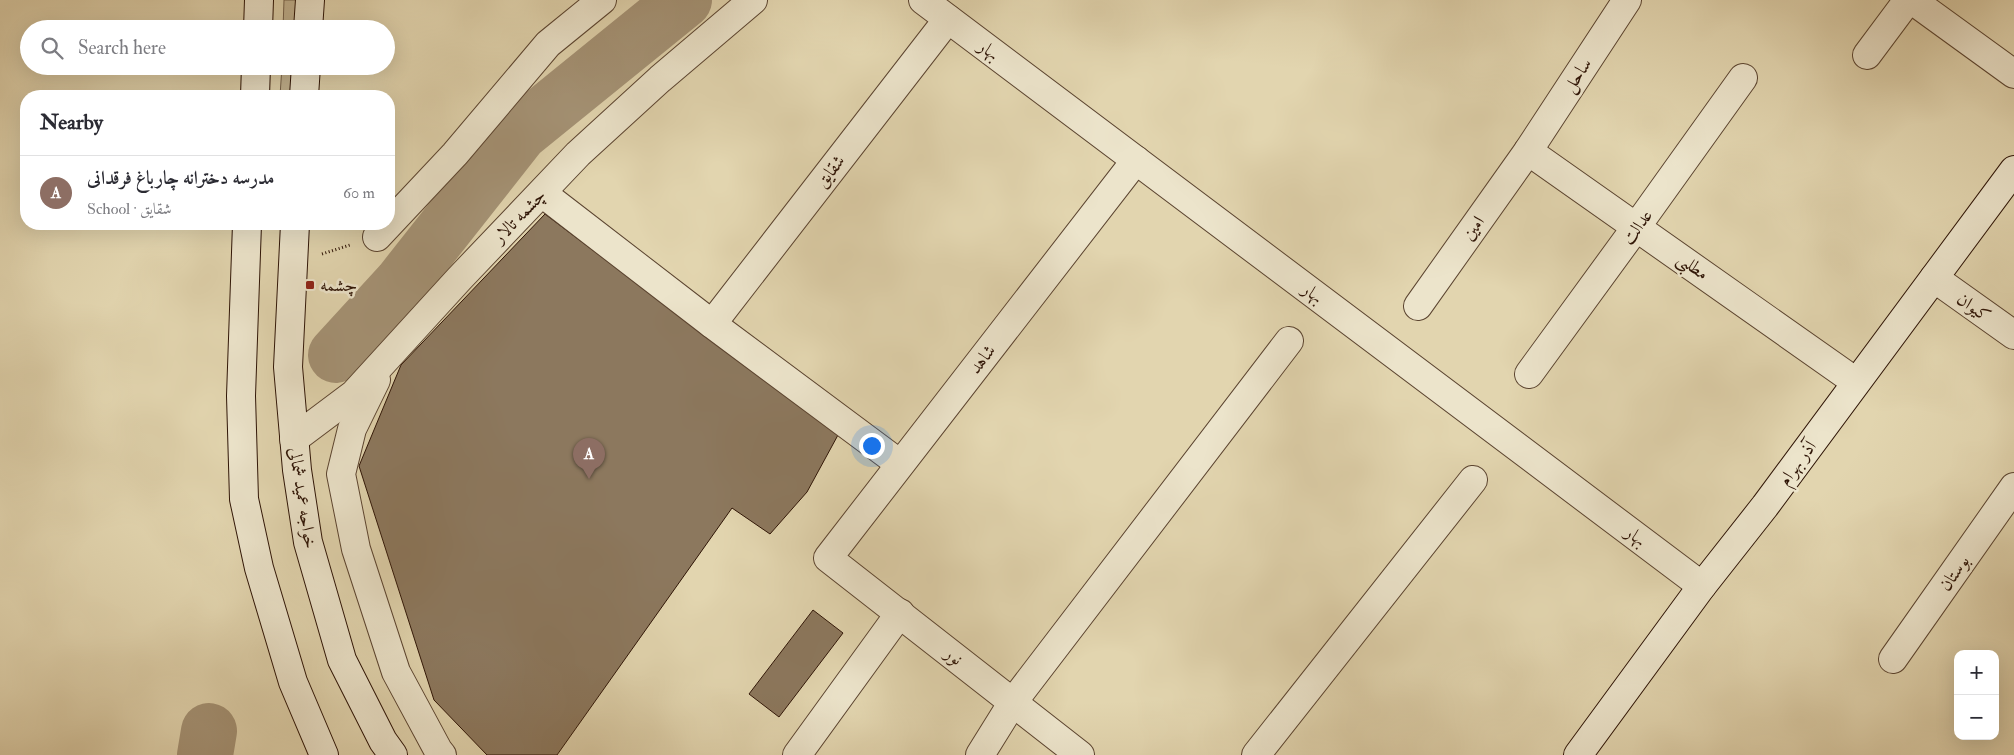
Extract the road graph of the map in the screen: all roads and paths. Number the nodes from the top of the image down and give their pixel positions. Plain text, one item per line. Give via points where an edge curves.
1 (259, 0) edge
2 (310, 0) edge
3 (602, 0) edge
4 (753, 0) edge
5 (923, 0) edge
6 (1627, 0) edge
7 (1908, 0) edge
8 (1912, 0) edge
9 (948, 19) junction
10 (258, 20) edge
11 (309, 20) edge
12 (1867, 55) dead end
13 (2014, 74) edge
14 (256, 75) edge
15 (305, 75) edge
16 (1742, 78) dead end
17 (255, 90) edge
18 (304, 90) edge
19 (1528, 151) junction
20 (1136, 160) junction
21 (2014, 170) edge
22 (542, 193) junction
23 (395, 218) edge
24 (1637, 226) junction
25 (248, 230) edge
26 (295, 230) edge
27 (384, 230) edge
28 (377, 237) joint
29 (292, 264) junction
30 (1934, 278) junction
31 (1418, 306) dead end
32 (712, 324) junction
33 (2014, 335) edge
34 (1289, 341) dead end
35 (385, 360) junction
36 (1529, 374) dead end
37 (1856, 382) junction
38 (294, 439) junction
39 (900, 464) junction
40 (1473, 480) dead end
41 (2014, 487) edge
42 (828, 558) joint
43 (1702, 586) junction
44 (900, 613) junction
45 (1893, 660) dead end
46 (1013, 702) junction
47 (324, 755) edge
48 (393, 755) edge
49 (442, 755) edge
50 (797, 755) edge
51 (980, 755) edge
52 (1080, 755) edge
53 (1256, 755) edge
54 (1578, 755) edge

1 - 10 street
2 - 11 street
3 - 23 street via 548,44 455,154
4 - 22 street, چشمه تالار via 578,154
5 - 9 street, بهار
6 - 19 street, ساحل
7 - 12 street
8 - 13 street
9 - 20 street, بهار
9 - 32 street, شقایق
14 - 17 street
15 - 18 street
16 - 24 street, عدالت
19 - 24 street, مطلبی
19 - 31 street, امین
20 - 39 street, شاهد
20 - 43 street, بهار
21 - 30 street, آذر بهرام
22 - 32 street
22 - 35 street, چشمه تالار
24 - 36 street, عدالت
24 - 37 street, مطلبی
25 - 47 street via 241,387 244,499 258,568 293,682
26 - 29 street, خواجه عمید شمالی
27 - 28 street
28 - 29 path
29 - 38 street, خواجه عمید شمالی via 288,367
30 - 33 street, کیوان
30 - 37 street, آذر بهرام
32 - 39 street
34 - 46 street
35 - 38 street, چشمه تالار via 354,394
35 - 49 street via 352,429 341,474 356,549 396,672
37 - 43 street, آذر بهرام
38 - 48 street, خواجه عمید شمالی via 308,542 342,660
39 - 42 street, شاهد
40 - 53 street
41 - 45 street, بوستان
42 - 44 street, نور
43 - 54 street, آذر بهرام
44 - 46 street, نور
44 - 50 street
46 - 51 street
46 - 52 street, نور

